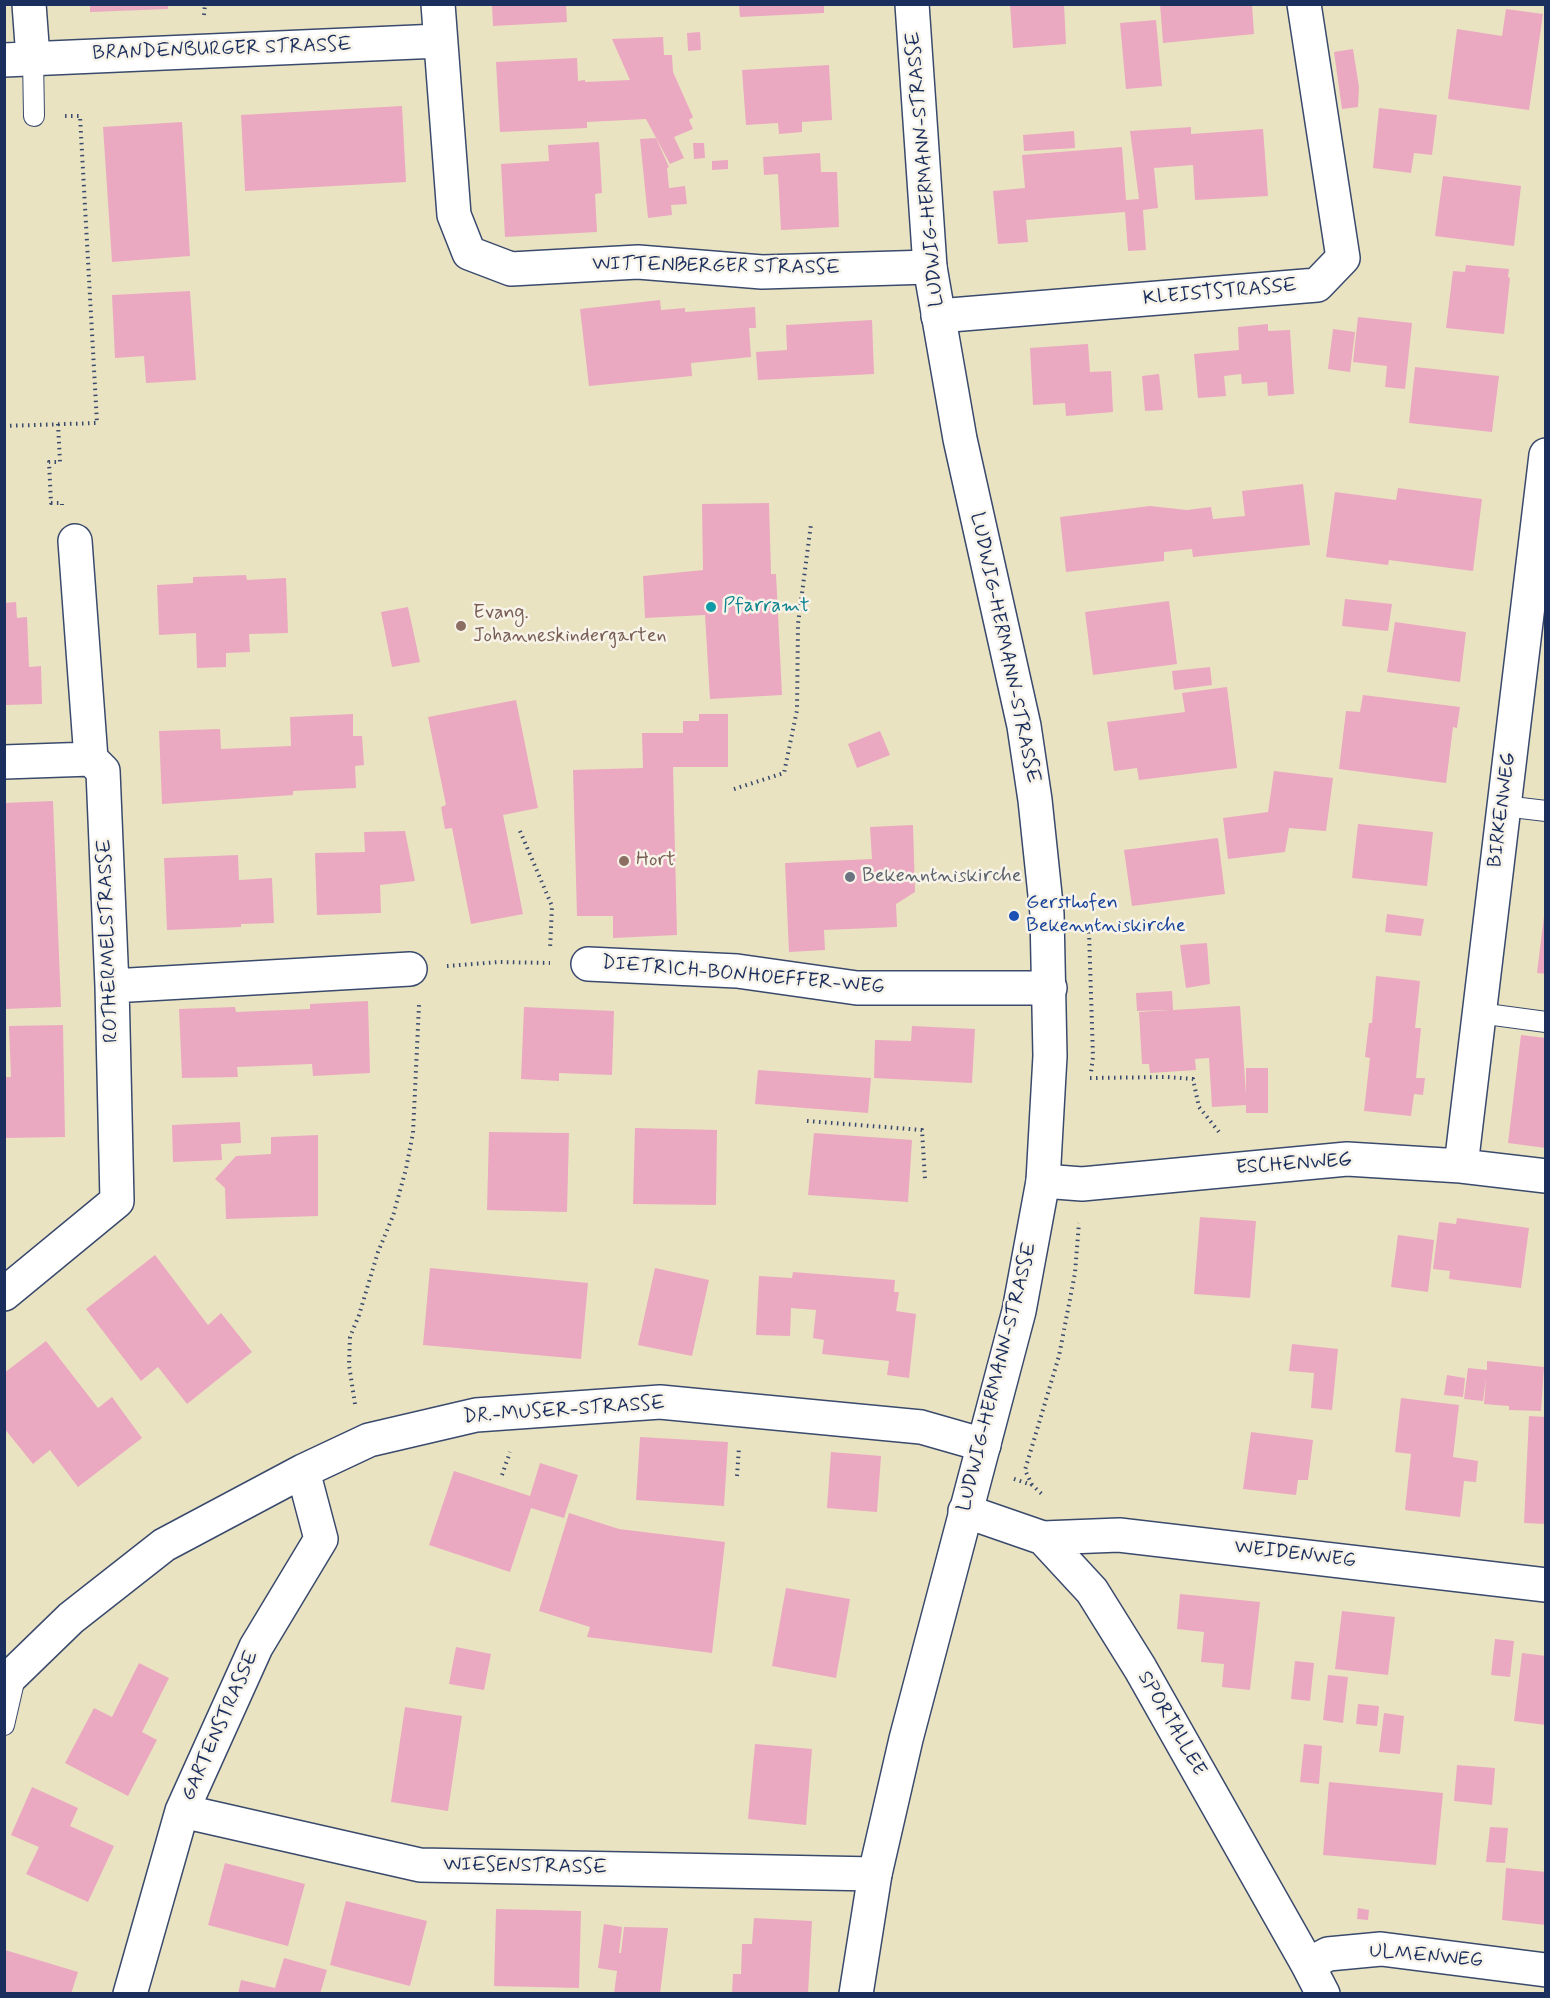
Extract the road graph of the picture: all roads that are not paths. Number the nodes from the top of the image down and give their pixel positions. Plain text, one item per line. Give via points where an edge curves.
1 (29, 4) edge
2 (438, 4) edge
3 (912, 4) edge
4 (1304, 4) edge
5 (439, 41) junction
6 (19, 59) edge
7 (34, 116) dead end
8 (930, 267) junction
9 (938, 316) junction
10 (1545, 455) edge
11 (75, 541) road end
12 (91, 759) junction
13 (4, 762) edge
14 (1504, 806) junction
15 (1545, 811) edge
16 (588, 964) road end
17 (415, 969) road end
18 (112, 986) junction
19 (1050, 988) junction
20 (1479, 1013) junction
21 (1545, 1022) edge
22 (1461, 1166) junction
23 (1545, 1176) edge
24 (1043, 1181) junction
25 (4, 1294) edge
26 (984, 1445) junction
27 (303, 1471) junction
28 (965, 1511) junction
29 (1043, 1538) junction
30 (1545, 1585) edge
31 (10, 1678) edge
32 (4, 1725) edge
33 (182, 1811) junction
34 (875, 1874) junction
35 (1308, 1965) junction
36 (1545, 1970) edge
37 (130, 1994) edge
38 (855, 1994) edge
39 (1323, 1994) edge

1 - 6 street
2 - 5 street, WITTENBERGER STRASSE
3 - 8 street, LUDWIG-HERMANN-STRASSE
4 - 9 street, KLEISTSTRASSE via 1342,258 1317,285
5 - 6 street, BRANDENBURGER STRASSE
5 - 8 street, WITTENBERGER STRASSE via 454,215 469,253 511,270 638,262 762,272
6 - 7 lane
8 - 9 street, LUDWIG-HERMANN-STRASSE
9 - 19 street, LUDWIG-HERMANN-STRASSE via 960,439 1024,726 1047,914
10 - 14 street, BIRKENWEG
11 - 12 street, ROTHERMELSTRASSE
12 - 13 street
12 - 18 street, ROTHERMELSTRASSE via 103,771
14 - 15 lane
14 - 20 street, BIRKENWEG
16 - 19 street, DIETRICH-BONHOEFFER-WEG via 737,971 857,988
17 - 18 street
18 - 25 street, ROTHERMELSTRASSE via 117,1201
19 - 24 street, LUDWIG-HERMANN-STRASSE
20 - 21 lane
20 - 22 street, BIRKENWEG
22 - 23 street, ESCHENWEG
22 - 24 street, ESCHENWEG via 1347,1159 1082,1184
24 - 26 street, LUDWIG-HERMANN-STRASSE via 1019,1311
26 - 27 street, DR.-MUSER-STRASSE via 921,1427 660,1402 476,1415 369,1440
26 - 28 street, LUDWIG-HERMANN-STRASSE
27 - 31 street, DR.-MUSER-STRASSE via 164,1545 71,1618
27 - 33 street, GARTENSTRASSE via 321,1539 256,1647
28 - 29 street, SPORTALLEE
28 - 34 street, LUDWIG-HERMANN-STRASSE
29 - 30 street, WEIDENWEG via 1119,1535
29 - 35 street, SPORTALLEE via 1092,1591 1140,1668
31 - 32 lane
33 - 34 street, WIESENSTRASSE via 420,1866
33 - 37 street, GARTENSTRASSE
34 - 38 street, LUDWIG-HERMANN-STRASSE
35 - 36 street, ULMENWEG via 1328,1954 1381,1949
35 - 39 street, SPORTALLEE

